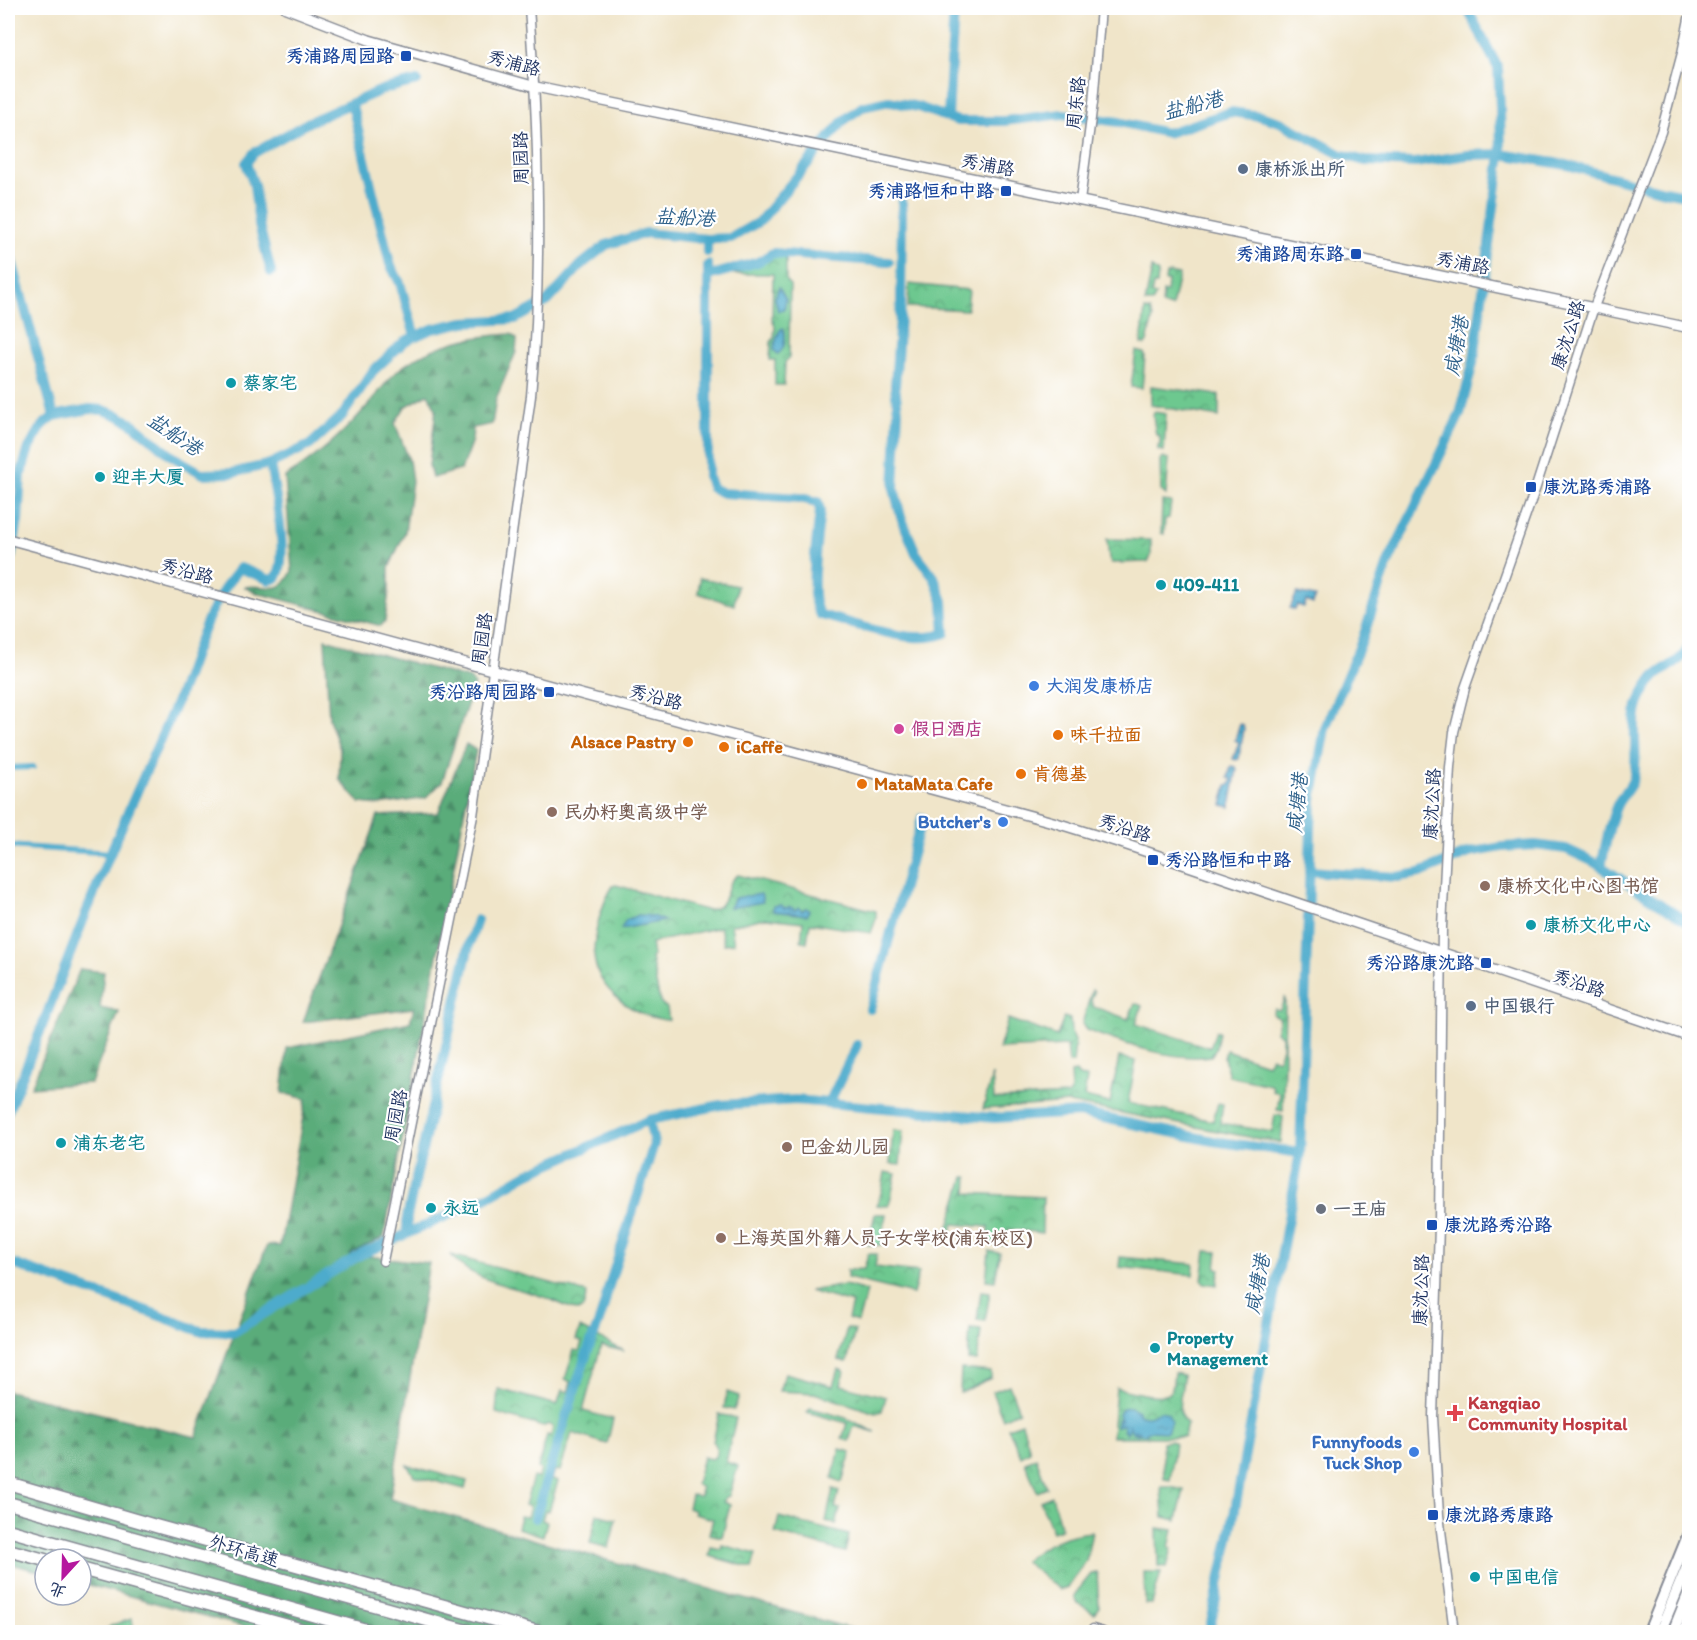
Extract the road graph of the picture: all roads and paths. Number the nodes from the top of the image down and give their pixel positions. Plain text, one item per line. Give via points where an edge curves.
1 (286, 8) edge
2 (529, 8) edge
3 (1101, 8) edge
4 (1689, 14) edge
5 (536, 87) junction
6 (1080, 201) junction
7 (1594, 307) junction
8 (1689, 328) edge
9 (8, 539) edge
10 (494, 670) junction
11 (1442, 953) junction
12 (1689, 1037) edge
13 (386, 1260) dead end
14 (8, 1483) edge
15 (8, 1503) edge
16 (8, 1530) edge
17 (1689, 1531) edge
18 (8, 1550) edge
19 (33, 1557) edge
20 (1689, 1560) edge
21 (93, 1572) edge
22 (1689, 1590) edge
23 (1689, 1617) edge
24 (1093, 1629) dead end
25 (310, 1632) edge
26 (374, 1632) edge
27 (470, 1632) edge
28 (538, 1632) edge
29 (1102, 1632) edge
30 (1454, 1632) edge
31 (1648, 1632) edge
32 (1660, 1632) edge
33 (1672, 1632) edge
34 (1684, 1632) edge

1 - 5 main road, 秀浦路 via 369,40
2 - 5 street, 周园路
3 - 6 street, 周东路
4 - 7 street, 康沈公路 via 1661,132
5 - 6 main road, 秀浦路
5 - 10 street, 周园路 via 537,330
6 - 7 main road, 秀浦路
7 - 8 main road, 秀浦路
7 - 11 street, 康沈公路 via 1536,490 1465,688 1454,732
9 - 10 main road, 秀沿路
10 - 11 main road, 秀沿路 via 1053,822
10 - 13 street, 周园路 via 473,816
11 - 12 main road, 秀沿路
11 - 30 street, 康沈公路 via 1433,1417 1439,1515
14 - 28 highway
15 - 27 highway, 外环高速
16 - 26 highway
17 - 31 main road
18 - 19 highway
20 - 32 main road
21 - 25 highway
22 - 33 main road
23 - 34 main road
24 - 29 street

